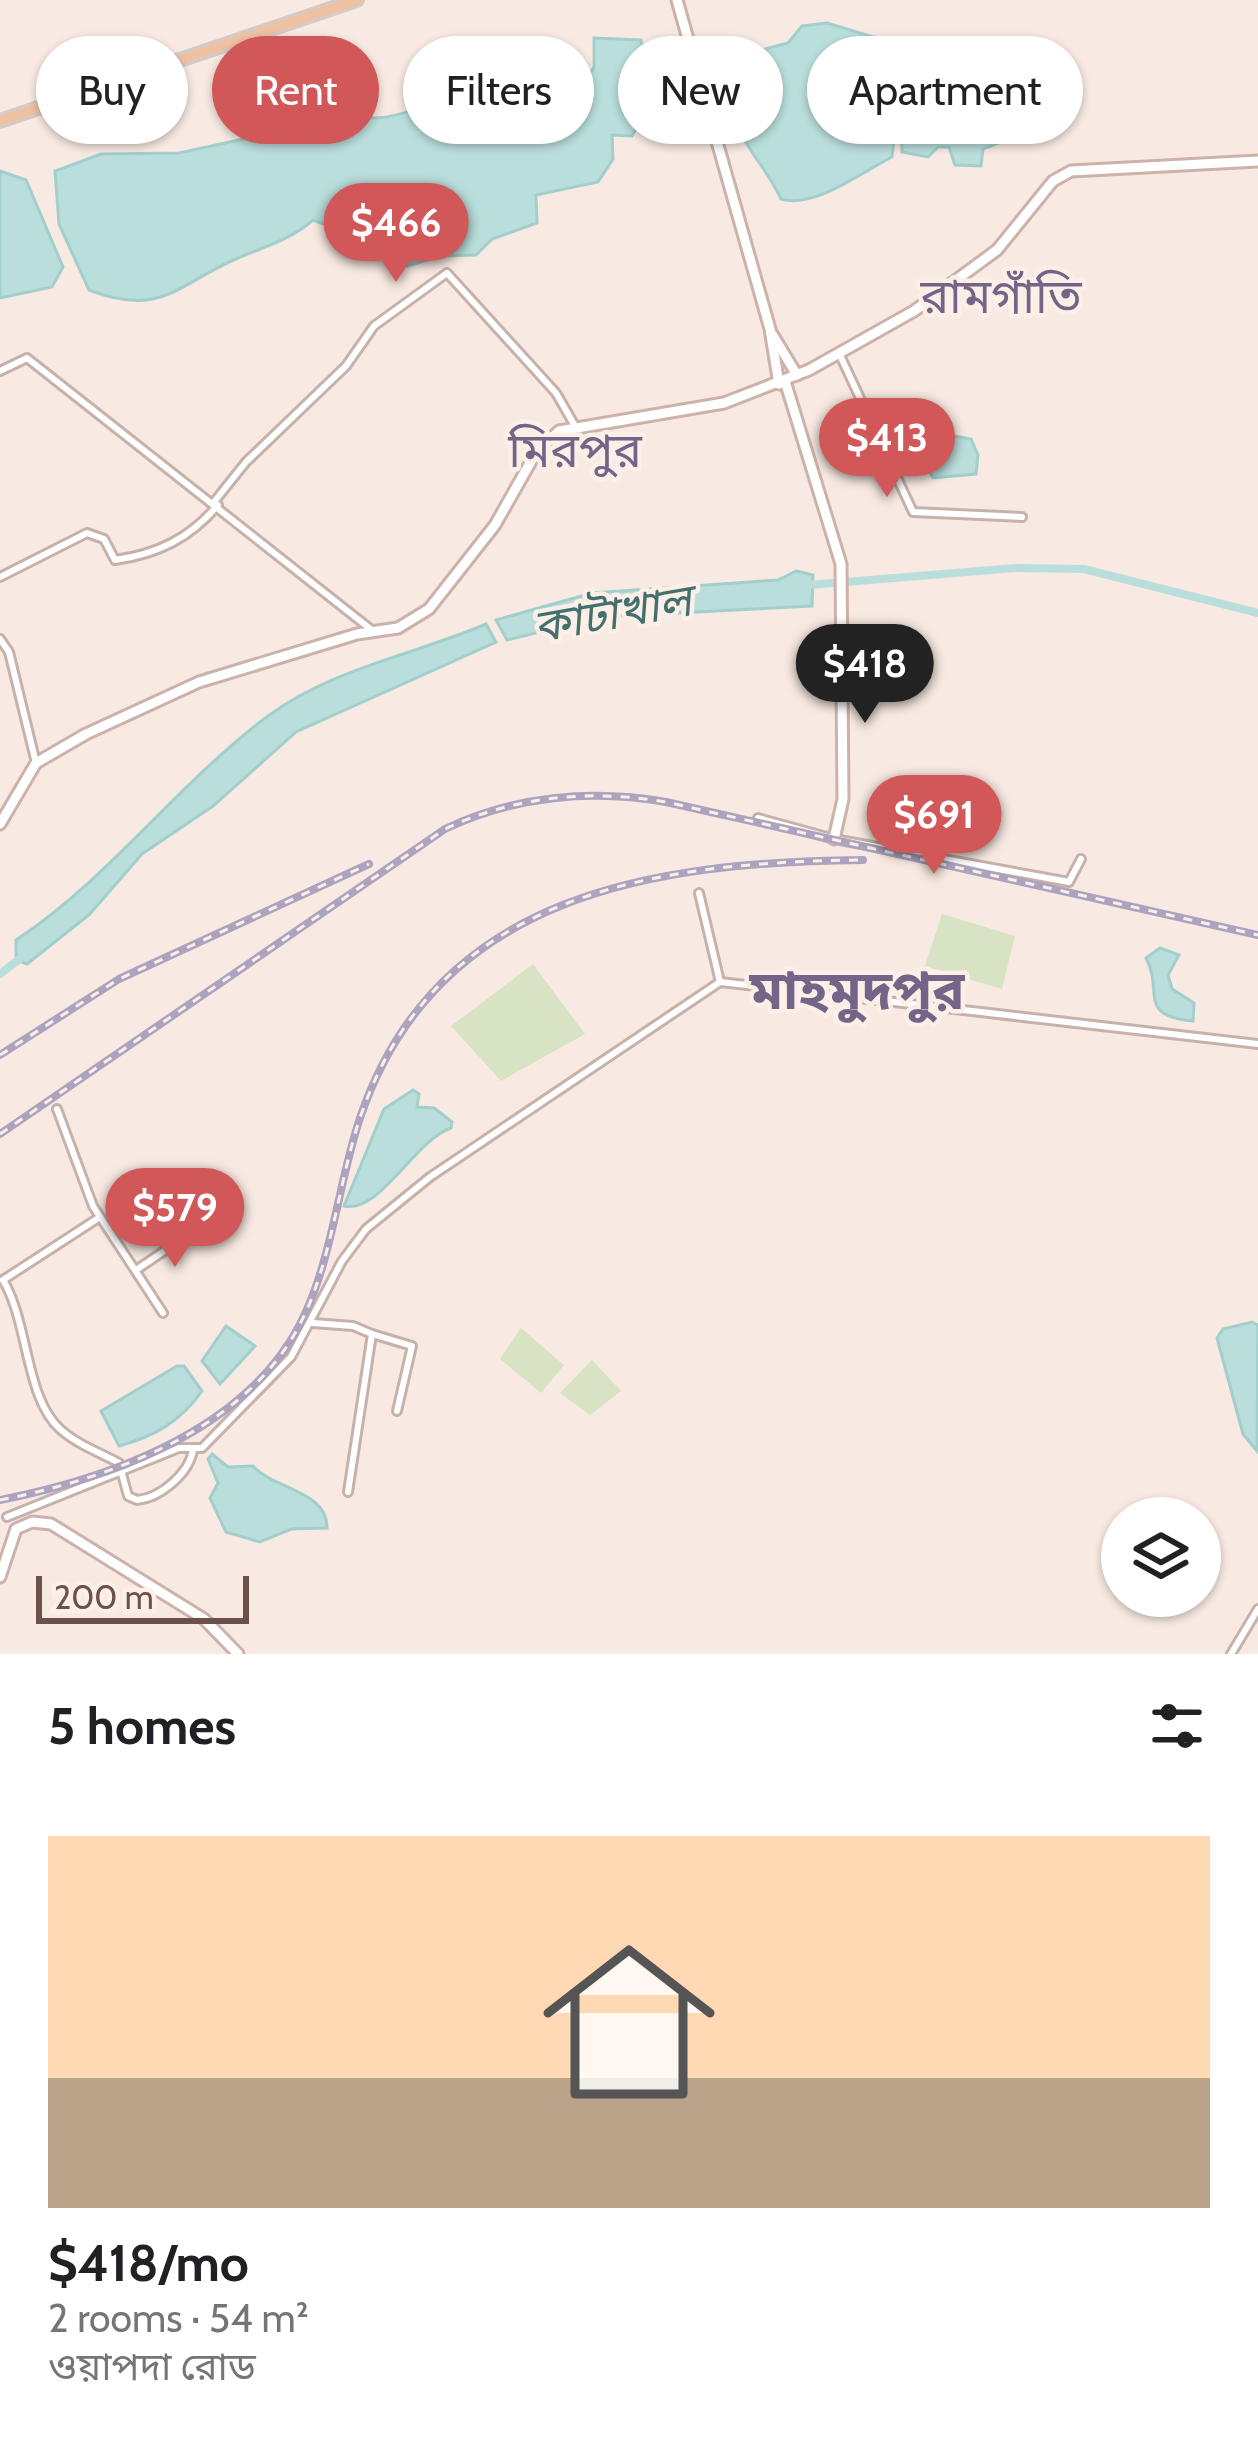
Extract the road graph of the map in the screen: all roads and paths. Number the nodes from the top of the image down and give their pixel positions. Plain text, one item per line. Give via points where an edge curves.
1 (357, 0) edge
2 (677, 0) edge
3 (0, 121) edge
4 (1258, 161) edge
5 (770, 329) junction
6 (838, 353) junction
7 (0, 371) edge
8 (797, 376) junction
9 (782, 383) junction
10 (575, 426) junction
11 (216, 504) junction
12 (1022, 517) dead end
13 (0, 577) edge
14 (373, 631) junction
15 (0, 639) edge
16 (36, 763) junction
17 (758, 818) dead end
18 (0, 824) edge
19 (834, 838) junction
20 (1082, 859) dead end
21 (699, 893) dead end
22 (720, 982) junction
23 (1258, 1044) edge
24 (57, 1109) dead end
25 (100, 1217) junction
26 (188, 1235) dead end
27 (136, 1270) junction
28 (2, 1281) edge
29 (163, 1313) dead end
30 (313, 1323) junction
31 (372, 1334) junction
32 (397, 1411) dead end
33 (193, 1450) junction
34 (122, 1472) junction
35 (348, 1492) dead end
36 (26, 1510) junction
37 (4, 1518) edge
38 (32, 1522) junction
39 (19, 1526) junction
40 (0, 1577) edge
41 (1258, 1609) edge
42 (238, 1654) edge
43 (1231, 1654) edge

1 - 3 main road
2 - 5 main road
4 - 6 main road via 1061,175 997,250
5 - 8 main road
5 - 9 main road
6 - 8 main road
6 - 12 street via 914,512
7 - 11 street via 27,358
8 - 9 main road
9 - 10 main road via 724,403
9 - 19 main road via 841,564 843,808
10 - 11 street via 556,393 447,273 374,326
10 - 14 main road via 534,456 446,595 398,628
11 - 13 street via 181,541 158,550 115,560 104,539 87,533
11 - 14 street
14 - 16 main road via 199,682
15 - 16 street
16 - 18 main road
17 - 19 street
19 - 20 street via 1069,882
21 - 22 street
22 - 23 street
22 - 30 street via 430,1177 366,1229
24 - 25 street
25 - 27 street
25 - 28 street
26 - 27 street
27 - 29 street
28 - 34 street via 17,1304 37,1387 56,1426
30 - 31 street
30 - 33 street via 250,1403
31 - 32 street via 412,1346
31 - 35 street
33 - 34 street via 179,1448
33 - 34 street via 156,1498 128,1496
34 - 36 street
36 - 37 street
36 - 38 street via 23,1518
37 - 39 street
38 - 39 main road
38 - 42 main road via 74,1535 204,1618
39 - 40 main road
41 - 43 street

